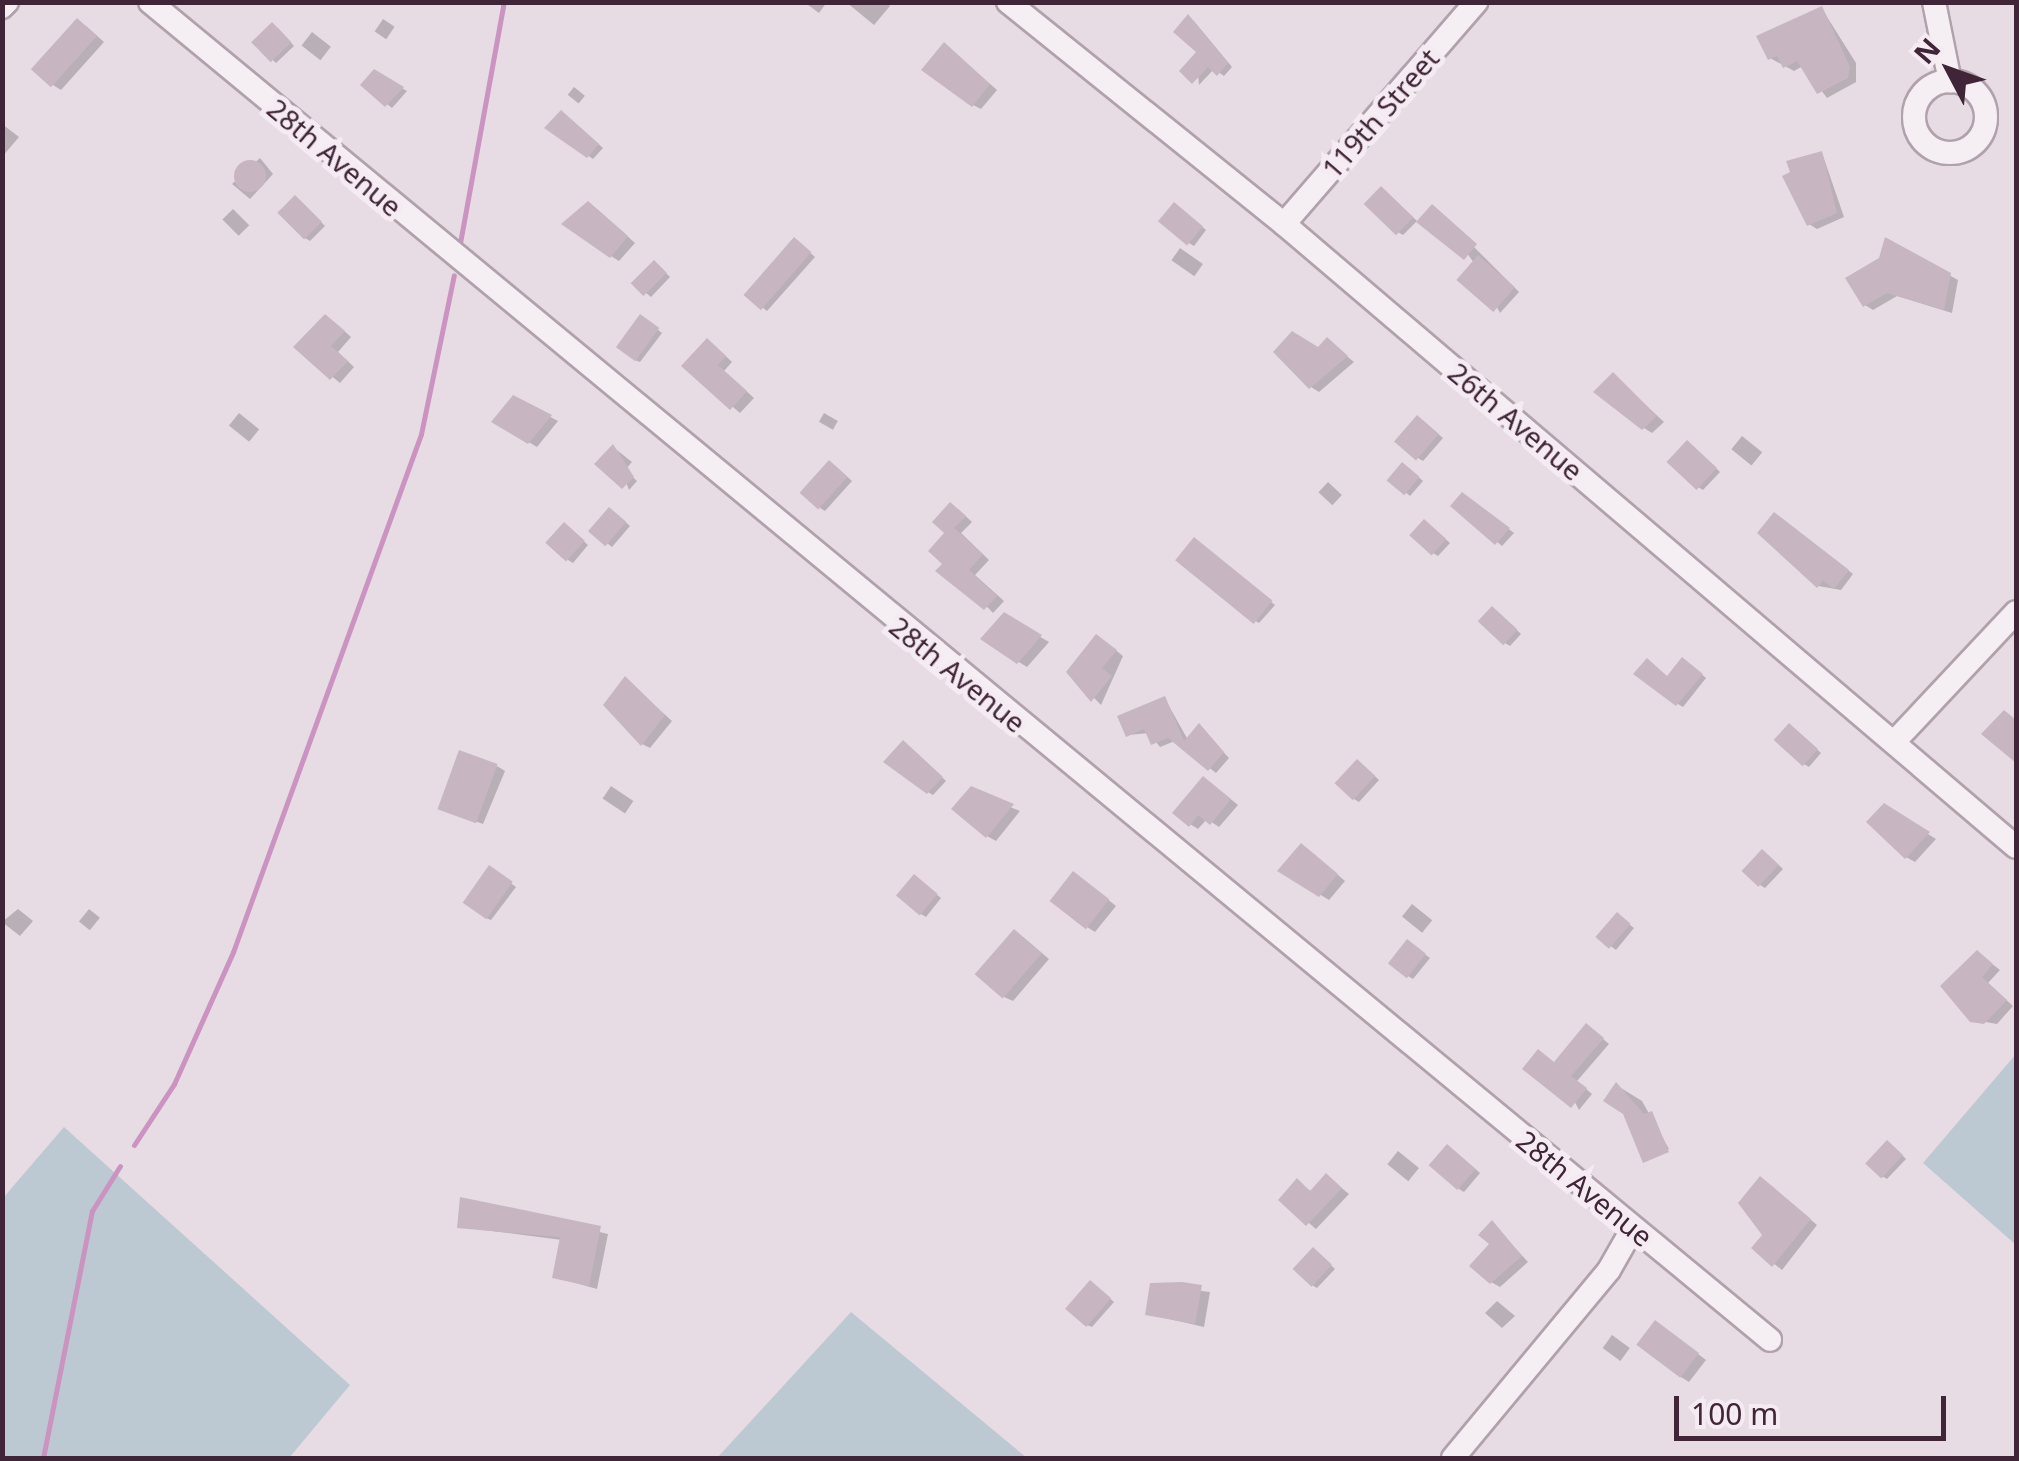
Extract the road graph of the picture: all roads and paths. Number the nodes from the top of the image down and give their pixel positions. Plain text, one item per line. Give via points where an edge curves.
1 (150, 2) edge
2 (1008, 2) edge
3 (1476, 2) edge
4 (1934, 2) edge
5 (1950, 81) dead end
6 (1284, 224) junction
7 (2016, 612) edge
8 (1894, 742) junction
9 (2016, 847) edge
10 (1634, 1228) junction
11 (1770, 1340) dead end
12 (1453, 1458) edge

1 - 10 street, 28th Avenue
2 - 6 street, 26th Avenue
3 - 6 street, 119th Street
4 - 5 street
6 - 8 street, 26th Avenue
7 - 8 street
8 - 9 street, 26th Avenue
10 - 11 street, 28th Avenue
10 - 12 street via 1610,1270

